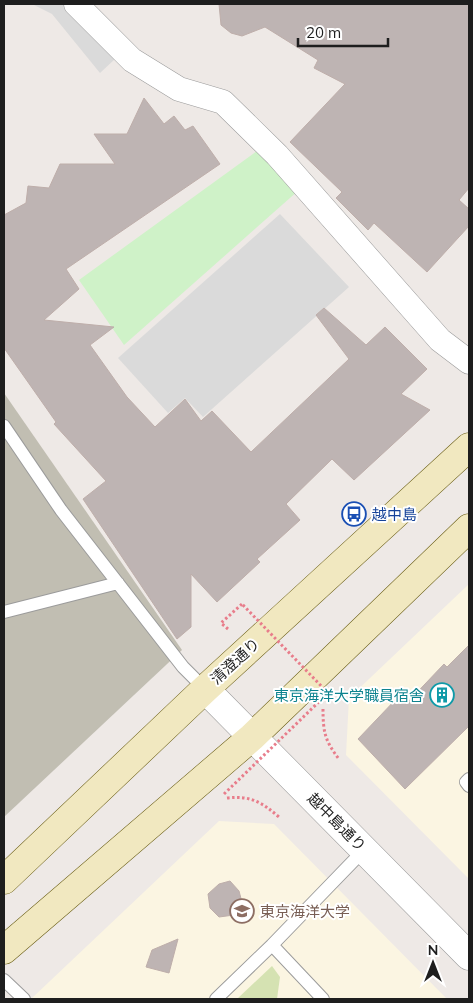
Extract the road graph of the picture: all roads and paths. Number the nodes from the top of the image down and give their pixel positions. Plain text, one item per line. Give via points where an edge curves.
1 (76, 4) edge
2 (469, 362) edge
3 (4, 426) edge
4 (469, 447) edge
5 (469, 528) edge
6 (118, 583) junction
7 (4, 612) edge
8 (221, 623) dead end
9 (205, 689) junction
10 (328, 693) junction
11 (252, 737) junction
12 (339, 759) dead end
13 (469, 779) edge
14 (469, 786) edge
15 (224, 794) dead end
16 (223, 799) dead end
17 (280, 818) dead end
18 (364, 850) junction
19 (4, 880) edge
20 (272, 945) junction
21 (4, 950) edge
22 (469, 956) edge
23 (4, 980) edge
24 (24, 999) edge
25 (216, 999) edge
26 (323, 999) edge

1 - 2 street via 132,60 179,89 223,102 277,156 440,340
3 - 6 lane via 61,510
4 - 9 main road, 清澄通り
5 - 11 main road
6 - 7 lane
6 - 9 lane via 182,667
8 - 10 path, bridge via 242,604
9 - 11 street, 越中島通り
9 - 19 main road, 清澄通り
10 - 12 path via 323,707 323,725 328,744
10 - 15 path, bridge
11 - 18 street, 越中島通り
11 - 21 main road
13 - 14 lane via 466,782
16 - 17 path via 248,798 266,805
18 - 20 lane
18 - 22 street, 越中島通り
20 - 25 lane
20 - 26 lane
23 - 24 lane

